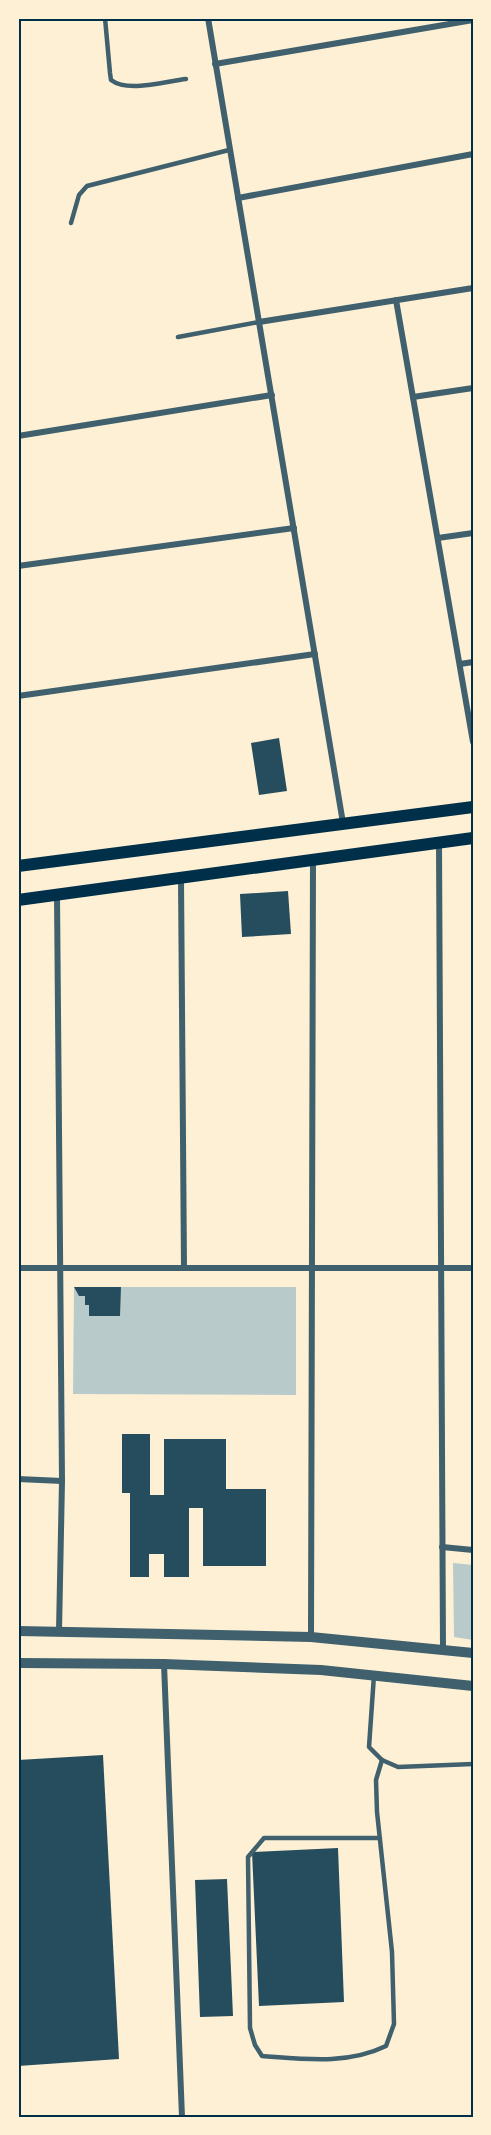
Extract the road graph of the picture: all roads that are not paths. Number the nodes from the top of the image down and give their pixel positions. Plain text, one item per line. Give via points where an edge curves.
1 (105, 18) edge
2 (208, 18) edge
3 (473, 20) edge
4 (215, 64) junction
5 (186, 79) dead end
6 (229, 150) junction
7 (473, 154) edge
8 (238, 198) junction
9 (71, 223) dead end
10 (473, 288) edge
11 (396, 300) junction
12 (259, 322) junction
13 (178, 338) dead end
14 (473, 388) edge
15 (272, 395) junction
16 (413, 397) junction
17 (18, 436) edge
18 (294, 528) junction
19 (473, 532) edge
20 (438, 538) junction
21 (18, 566) edge
22 (315, 654) junction
23 (473, 662) edge
24 (460, 664) junction
25 (18, 696) edge
26 (473, 742) edge
27 (473, 807) edge
28 (344, 824) junction
29 (473, 838) edge
30 (439, 843) junction
31 (313, 860) junction
32 (18, 866) edge
33 (181, 878) junction
34 (57, 895) junction
35 (18, 900) edge
36 (18, 1268) edge
37 (60, 1268) junction
38 (184, 1268) junction
39 (311, 1268) junction
40 (441, 1268) junction
41 (473, 1268) edge
42 (18, 1479) edge
43 (62, 1480) junction
44 (442, 1547) junction
45 (473, 1550) edge
46 (18, 1631) edge
47 (59, 1631) junction
48 (311, 1637) junction
49 (443, 1650) junction
50 (473, 1653) edge
51 (18, 1663) edge
52 (164, 1664) junction
53 (374, 1675) junction
54 (473, 1686) edge
55 (382, 1761) junction
56 (473, 1764) edge
57 (380, 1838) junction
58 (182, 2117) edge

1 - 5 lane via 111,80 129,87
2 - 4 street
3 - 4 street
4 - 6 street
6 - 8 street
6 - 9 lane via 87,186 79,195
7 - 8 street
8 - 12 street
10 - 11 street
11 - 12 street
11 - 16 street
12 - 13 lane
12 - 15 street
14 - 16 street
15 - 17 street
15 - 18 street
16 - 20 street
18 - 21 street
18 - 22 street
19 - 20 street
20 - 24 street
22 - 25 street
22 - 28 street
23 - 24 street
24 - 26 street
27 - 28 main road
28 - 32 main road
29 - 30 main road
30 - 31 main road
30 - 40 street
31 - 33 main road
31 - 39 street
33 - 34 main road
33 - 38 street
34 - 35 main road
34 - 37 street
36 - 37 street
37 - 38 street
37 - 43 street
38 - 39 street
39 - 40 street
39 - 48 street
40 - 41 street
40 - 44 street
42 - 43 street
43 - 47 street
44 - 45 street
44 - 49 street
46 - 47 street
47 - 48 street
48 - 49 street
49 - 50 street
51 - 52 street
52 - 53 street
52 - 58 street
53 - 54 street
53 - 55 lane via 369,1747
55 - 56 lane via 398,1767
55 - 57 lane via 376,1780
57 - 57 lane via 393,1962 394,2024 386,2046 369,2054 327,2060 262,2056 250,2028 248,1857 264,1838

